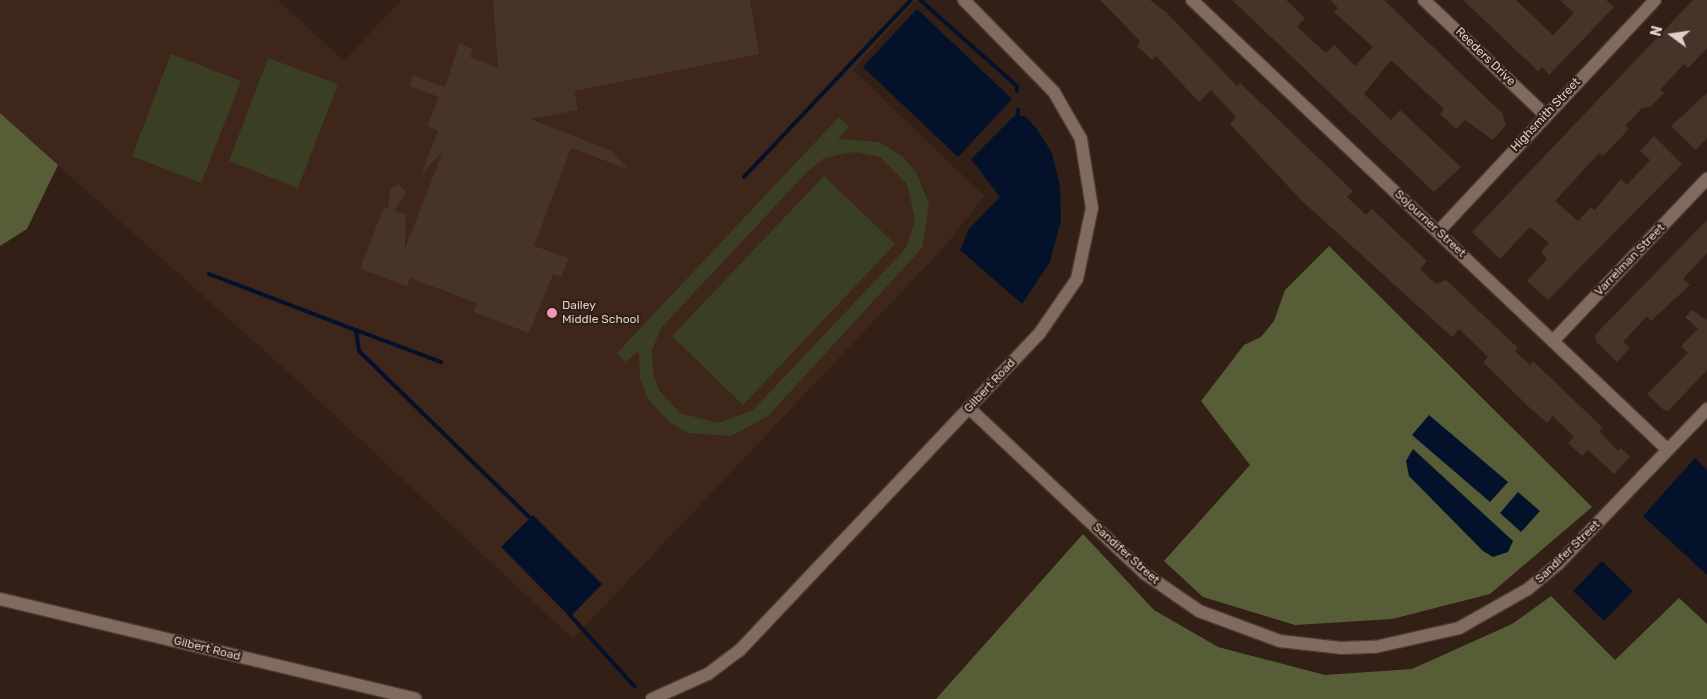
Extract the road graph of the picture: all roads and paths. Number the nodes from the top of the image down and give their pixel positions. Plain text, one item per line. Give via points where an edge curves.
1 (964, 0) edge
2 (1192, 0) edge
3 (1424, 0) edge
4 (1655, 0) edge
5 (1545, 115) junction
6 (1707, 179) edge
7 (1439, 231) junction
8 (1553, 341) junction
9 (970, 408) junction
10 (1707, 408) edge
11 (1667, 449) junction
12 (0, 599) edge
13 (415, 699) edge
14 (652, 699) edge

1 - 9 street, Gilbert Road via 1065,107 1088,159 1092,208 1084,260 1066,298
2 - 7 street, Sojourner Street
3 - 5 street, Reeders Drive
4 - 5 street, Highsmith Street
5 - 7 street, Highsmith Street
6 - 8 street, Varrelman Street
7 - 8 street, Sojourner Street
8 - 11 street, Sojourner Street
9 - 11 street, Sandifer Street via 1144,573 1200,611 1280,641 1341,648 1424,638 1458,628 1499,607 1559,563
9 - 14 street, Gilbert Road via 739,651 708,674
10 - 11 street, Sandifer Street
12 - 13 street, Gilbert Road

